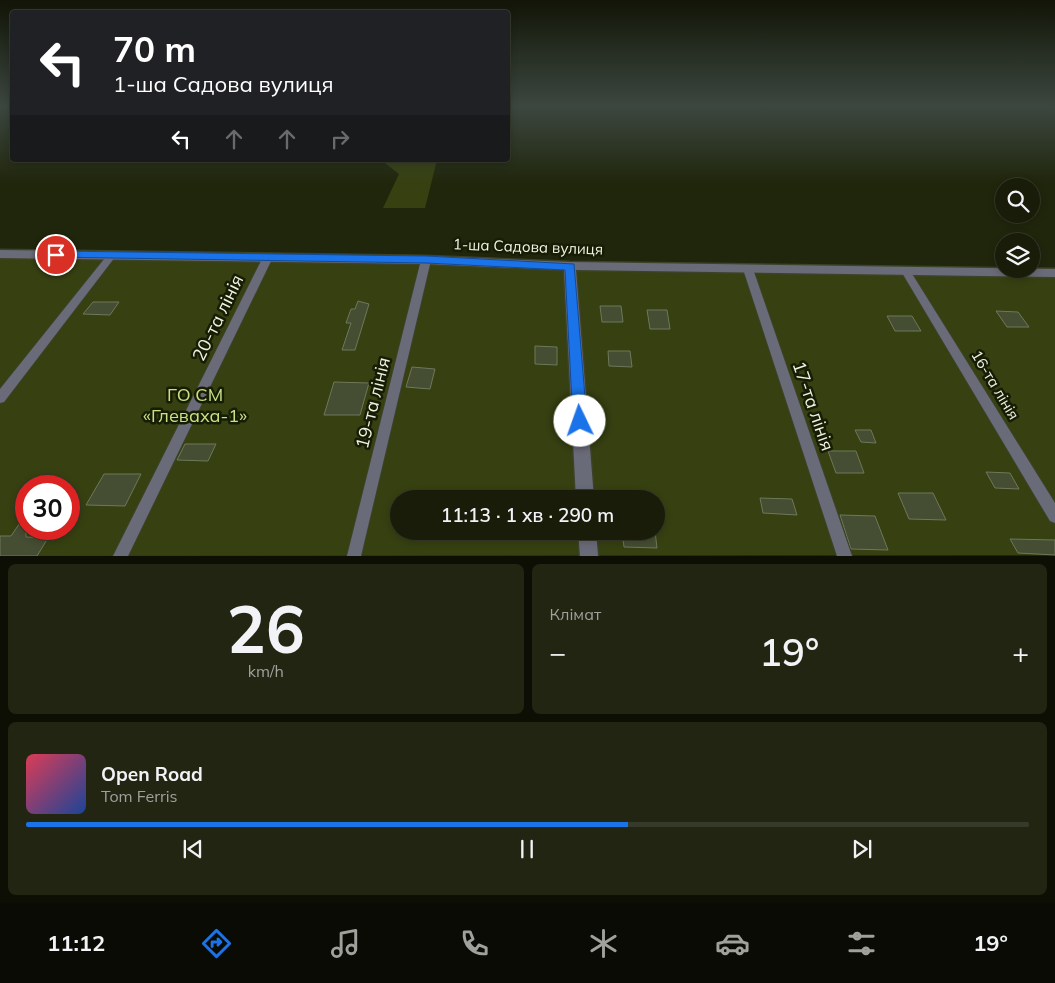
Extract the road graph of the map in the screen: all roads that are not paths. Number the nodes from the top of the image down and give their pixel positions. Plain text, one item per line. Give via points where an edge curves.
1 (0, 254) edge
2 (112, 255) junction
3 (268, 257) junction
4 (426, 260) junction
5 (570, 266) junction
6 (748, 269) junction
7 (906, 271) junction
8 (1055, 273) edge
9 (0, 398) edge
10 (584, 490) edge
11 (1055, 516) edge
12 (587, 540) edge
13 (120, 556) edge
14 (354, 556) edge
15 (588, 556) edge
16 (845, 556) edge

1 - 2 street, 1-ша Садова вулиця
2 - 3 street, 1-ша Садова вулиця
2 - 9 lane
3 - 4 street, 1-ша Садова вулиця
3 - 13 lane, 20-та лінія
4 - 5 street, 1-ша Садова вулиця
4 - 14 lane, 19-та лінія
5 - 6 street, 1-ша Садова вулиця
5 - 10 street
6 - 7 street, 1-ша Садова вулиця
6 - 16 lane, 17-та лінія
7 - 8 street, 1-ша Садова вулиця
7 - 11 lane, 16-та лінія
12 - 15 street

